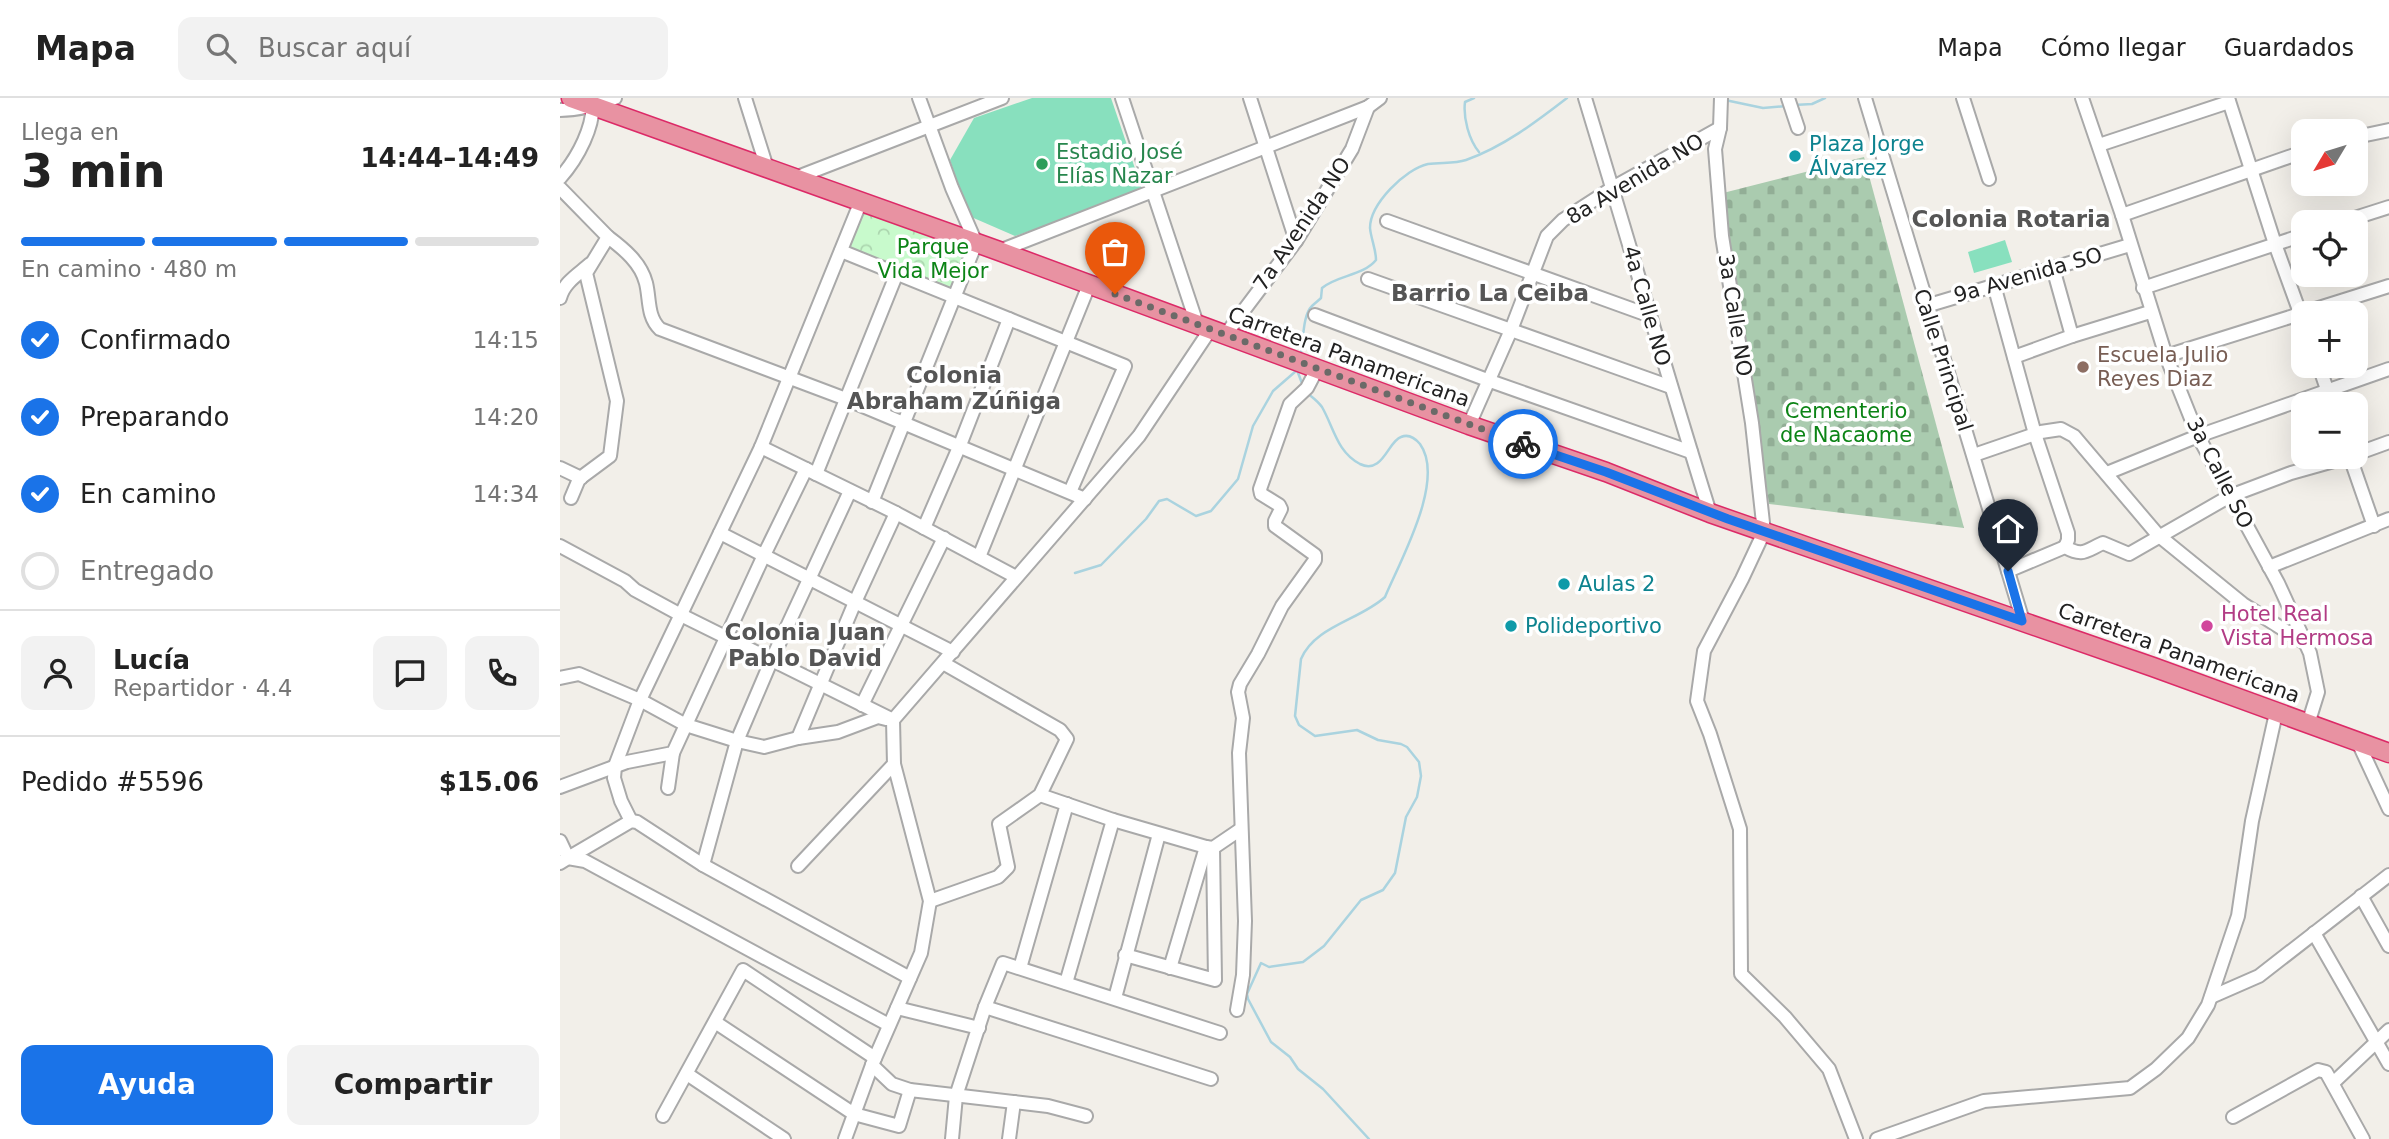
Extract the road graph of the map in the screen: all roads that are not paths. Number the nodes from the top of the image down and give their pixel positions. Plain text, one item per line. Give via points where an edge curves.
1 (571, 98) edge
2 (615, 98) edge
3 (745, 98) edge
4 (919, 98) edge
5 (1002, 98) edge
6 (1122, 98) edge
7 (1251, 98) edge
8 (1380, 98) edge
9 (1721, 98) edge
10 (1788, 98) edge
11 (1865, 98) edge
12 (1963, 98) edge
13 (2082, 98) edge
14 (1585, 99) edge
15 (2229, 100) edge
16 (592, 102) edge
17 (1367, 103) edge
18 (560, 110) edge
19 (930, 126) junction
20 (1720, 128) junction
21 (1798, 128) dead end
22 (2389, 130) edge
23 (2368, 134) edge
24 (2099, 145) junction
25 (1266, 148) junction
26 (2291, 156) edge
27 (767, 168) junction
28 (2251, 171) junction
29 (560, 178) edge
30 (795, 178) junction
31 (1989, 179) dead end
32 (1614, 187) junction
33 (560, 188) edge
34 (1152, 193) junction
35 (861, 201) junction
36 (2389, 207) edge
37 (2368, 214) edge
38 (2122, 215) junction
39 (1387, 221) dead end
40 (608, 237) junction
41 (2291, 239) edge
42 (1296, 241) junction
43 (976, 243) junction
44 (2275, 244) junction
45 (2130, 245) junction
46 (841, 251) junction
47 (999, 251) junction
48 (593, 261) junction
49 (2053, 268) junction
50 (897, 273) junction
51 (1533, 274) junction
52 (1368, 279) dead end
53 (1089, 285) junction
54 (1994, 285) junction
55 (2389, 286) edge
56 (2143, 288) junction
57 (561, 293) edge
58 (955, 297) junction
59 (2296, 301) edge
60 (2346, 301) edge
61 (1926, 306) junction
62 (2150, 312) junction
63 (1315, 315) dead end
64 (1648, 315) junction
65 (1009, 319) junction
66 (2291, 319) edge
67 (1211, 329) junction
68 (1511, 330) junction
69 (2072, 336) junction
70 (1066, 342) junction
71 (2166, 356) junction
72 (2014, 357) junction
73 (1305, 364) junction
74 (2389, 369) edge
75 (789, 377) junction
76 (1490, 381) junction
77 (1671, 387) junction
78 (2342, 392) edge
79 (846, 399) junction
80 (2291, 409) edge
81 (903, 422) junction
82 (1469, 425) junction
83 (2035, 434) junction
84 (2198, 436) junction
85 (2389, 442) edge
86 (960, 445) junction
87 (761, 447) junction
88 (2368, 450) edge
89 (1690, 452) junction
90 (1974, 455) junction
91 (560, 468) edge
92 (1014, 468) junction
93 (2306, 469) edge
94 (2353, 469) edge
95 (811, 472) junction
96 (2107, 473) junction
97 (581, 478) junction
98 (850, 491) junction
99 (1070, 492) junction
100 (2230, 496) junction
101 (571, 498) dead end
102 (1086, 499) junction
103 (872, 502) junction
104 (896, 513) junction
105 (1710, 513) junction
106 (2389, 519) edge
107 (2374, 526) junction
108 (924, 528) junction
109 (1764, 532) junction
110 (720, 533) junction
111 (2158, 535) junction
112 (944, 538) junction
113 (560, 545) edge
114 (2065, 547) junction
115 (764, 555) junction
116 (979, 557) junction
117 (2269, 567) junction
118 (2008, 571) junction
119 (808, 578) junction
120 (1016, 578) junction
121 (855, 602) junction
122 (681, 615) junction
123 (2022, 621) junction
124 (901, 625) junction
125 (726, 637) junction
126 (2306, 644) junction
127 (953, 652) junction
128 (772, 659) junction
129 (943, 663) junction
130 (560, 678) edge
131 (820, 685) junction
132 (639, 700) junction
133 (862, 705) junction
134 (2276, 713) junction
135 (893, 720) junction
136 (2308, 724) junction
137 (686, 725) junction
138 (798, 738) junction
139 (2357, 740) junction
140 (737, 741) junction
141 (673, 753) junction
142 (2389, 753) edge
143 (894, 765) junction
144 (615, 766) junction
145 (560, 787) edge
146 (668, 788) dead end
147 (1040, 795) junction
148 (1067, 804) junction
149 (2389, 809) edge
150 (1113, 820) junction
151 (631, 821) junction
152 (1241, 829) junction
153 (1160, 834) junction
154 (560, 841) edge
155 (1209, 848) junction
156 (564, 860) edge
157 (703, 865) junction
158 (798, 866) dead end
159 (2389, 874) edge
160 (2361, 896) junction
161 (930, 901) junction
162 (2314, 933) junction
163 (2389, 946) edge
164 (1125, 955) junction
165 (1020, 968) junction
166 (1170, 968) junction
167 (910, 978) junction
168 (1066, 983) junction
169 (2211, 997) junction
170 (1115, 998) junction
171 (985, 1007) junction
172 (897, 1008) junction
173 (1237, 1010) dead end
174 (715, 1023) junction
175 (889, 1025) junction
176 (979, 1028) junction
177 (2389, 1030) edge
178 (1220, 1033) dead end
179 (2376, 1042) junction
180 (873, 1062) junction
181 (2389, 1064) edge
182 (687, 1074) junction
183 (1211, 1079) dead end
184 (2333, 1083) junction
185 (910, 1090) junction
186 (956, 1096) junction
187 (1014, 1102) junction
188 (854, 1114) junction
189 (663, 1116) dead end
190 (1086, 1116) dead end
191 (2233, 1117) dead end
192 (784, 1139) edge
193 (845, 1139) edge
194 (952, 1139) edge
195 (1009, 1139) edge
196 (1856, 1139) edge
197 (1877, 1139) edge
198 (2363, 1139) edge

1 - 16 highway, Carretera Panamericana
2 - 16 street
3 - 27 street
4 - 19 street
5 - 19 street
6 - 34 street
7 - 25 street
8 - 17 street
9 - 20 street, 3a Calle NO
10 - 21 street
11 - 61 street, Calle Principal
12 - 31 street
13 - 24 street, 3a Calle SO
14 - 32 street, 4a Calle NO
15 - 24 street
15 - 28 street
16 - 18 street
16 - 27 highway, Carretera Panamericana
16 - 29 street via 588,129
17 - 25 street
17 - 42 street, 7a Avenida NO via 1352,149
19 - 30 street
19 - 43 street
20 - 32 street, 8a Avenida NO
20 - 109 street, 3a Calle NO via 1715,149 1722,236
22 - 23 street
24 - 38 street, 3a Calle SO
25 - 34 street
25 - 42 street
26 - 28 street
27 - 30 highway, Carretera Panamericana
28 - 38 street
28 - 44 street
30 - 35 highway, Carretera Panamericana
32 - 51 street, 8a Avenida NO via 1547,236
32 - 64 street, 4a Calle NO
33 - 40 street
34 - 47 street
34 - 67 street
35 - 43 highway, Carretera Panamericana
35 - 46 street
36 - 37 street
38 - 45 street, 3a Calle SO
39 - 51 street
40 - 48 street
40 - 75 street via 639,265 651,317 660,329
41 - 44 street
42 - 67 street, 7a Avenida NO
43 - 47 highway, Carretera Panamericana
43 - 58 street
44 - 56 street
44 - 59 street
45 - 49 street, 9a Avenida SO
45 - 56 street, 3a Calle SO
46 - 50 street
46 - 75 street
47 - 53 highway, Carretera Panamericana
48 - 57 street
48 - 97 street via 586,273 617,401 610,456
49 - 54 street, 9a Avenida SO
49 - 69 street
50 - 58 street
50 - 79 street
51 - 64 street
51 - 68 street, 8a Avenida NO
52 - 68 street
53 - 67 highway, Carretera Panamericana
53 - 70 street
54 - 61 street, 9a Avenida SO
54 - 72 street
55 - 60 street
56 - 62 street, 3a Calle SO
58 - 65 street
58 - 81 street
61 - 90 street, Calle Principal
62 - 69 street
62 - 71 street, 3a Calle SO
63 - 76 street
64 - 77 street, 4a Calle NO
65 - 70 street
65 - 86 street
66 - 71 street
67 - 73 highway, Carretera Panamericana
67 - 102 street, 7a Avenida NO via 1153,417
68 - 76 street, 8a Avenida NO
68 - 77 street
69 - 72 street
70 - 92 street
70 - 99 street via 1125,366
71 - 84 street, 3a Calle SO
72 - 83 street
73 - 82 highway, Carretera Panamericana
73 - 152 street via 1307,388 1290,404 1260,489 1279,505 1275,526 1315,555 1315,560 1282,607 1240,684
74 - 78 street
75 - 79 street
75 - 87 street
76 - 82 street, 8a Avenida NO
76 - 89 street
77 - 89 street, 4a Calle NO
79 - 81 street
79 - 95 street
80 - 84 street
81 - 86 street
81 - 103 street
82 - 105 highway, Carretera Panamericana
83 - 90 street
83 - 96 street via 2061,429 2074,436
83 - 114 street via 2068,533
84 - 96 street
84 - 100 street, 3a Calle SO
85 - 88 street
86 - 92 street
86 - 108 street
87 - 95 street
87 - 110 street
89 - 105 street, 4a Calle NO
90 - 118 street, Calle Principal
91 - 97 street
92 - 99 street
92 - 116 street
93 - 100 street
94 - 107 street
95 - 98 street
95 - 115 street
96 - 111 street
97 - 101 street
98 - 103 street
98 - 119 street
99 - 102 street
100 - 111 street
100 - 117 street, 3a Calle SO
102 - 120 street, 7a Avenida NO
103 - 104 street
104 - 108 street
104 - 121 street
105 - 109 highway, Carretera Panamericana
106 - 107 street
107 - 117 street
108 - 112 street
109 - 123 highway, Carretera Panamericana
109 - 196 street via 1704,651 1697,701 1740,829 1741,974 1829,1069
110 - 115 street
110 - 122 street
111 - 114 street via 2129,554 2103,543 2080,553
111 - 126 street via 2243,604
112 - 116 street
112 - 124 street
113 - 122 street
114 - 118 street
115 - 119 street
115 - 125 street
116 - 120 street
117 - 126 street, 3a Calle SO
118 - 123 street, Calle Principal
119 - 121 street
119 - 128 street
120 - 127 street, 7a Avenida NO
121 - 124 street
121 - 131 street
122 - 125 street
122 - 132 street
123 - 134 highway, Carretera Panamericana
124 - 127 street
124 - 133 street
125 - 128 street
125 - 137 street
126 - 136 street, 3a Calle SO via 2318,692
127 - 129 street, 7a Avenida NO
128 - 131 street
128 - 140 street
129 - 135 street, 7a Avenida NO
129 - 147 street via 1065,734 1066,741
130 - 132 street via 579,674
131 - 133 street
131 - 138 street
132 - 137 street
132 - 144 street
133 - 135 street
134 - 136 highway, Carretera Panamericana
134 - 169 street via 2252,821 2238,916
135 - 138 street via 878,718 838,732
135 - 143 street
136 - 139 highway, Carretera Panamericana
137 - 140 street
137 - 141 street
138 - 140 street via 764,747
139 - 142 highway, Carretera Panamericana
139 - 149 street
140 - 157 street
141 - 144 street
141 - 146 street
143 - 158 street
143 - 161 street
144 - 145 street
144 - 151 street via 614,778
147 - 148 street
147 - 161 street via 999,824 1008,867 998,877
148 - 150 street
148 - 165 street
150 - 153 street
150 - 168 street
151 - 156 street
151 - 157 street
152 - 155 street
152 - 173 street via 1245,921
153 - 155 street
153 - 164 street
154 - 156 street
155 - 166 street
155 - 166 street via 1215,980
156 - 175 street via 585,861
157 - 167 street
159 - 160 street
160 - 162 street
160 - 163 street
161 - 167 street
162 - 169 street via 2259,976
162 - 179 street
164 - 166 street
164 - 170 street
165 - 168 street
165 - 171 street via 1003,962
167 - 172 street
168 - 170 street
169 - 197 street via 2188,1038 2130,1087 1984,1101
170 - 178 street
171 - 176 street
171 - 183 street
172 - 175 street
172 - 176 street
174 - 180 street via 743,970
174 - 182 street
174 - 188 street
175 - 180 street
176 - 186 street
177 - 179 street
179 - 181 street
179 - 184 street
180 - 185 street via 892,1084
180 - 188 street
182 - 189 street
182 - 192 street
184 - 191 street via 2326,1072 2318,1070
184 - 198 street
185 - 186 street
185 - 188 street via 899,1126
186 - 187 street
186 - 194 street
187 - 190 street
187 - 195 street
188 - 193 street

